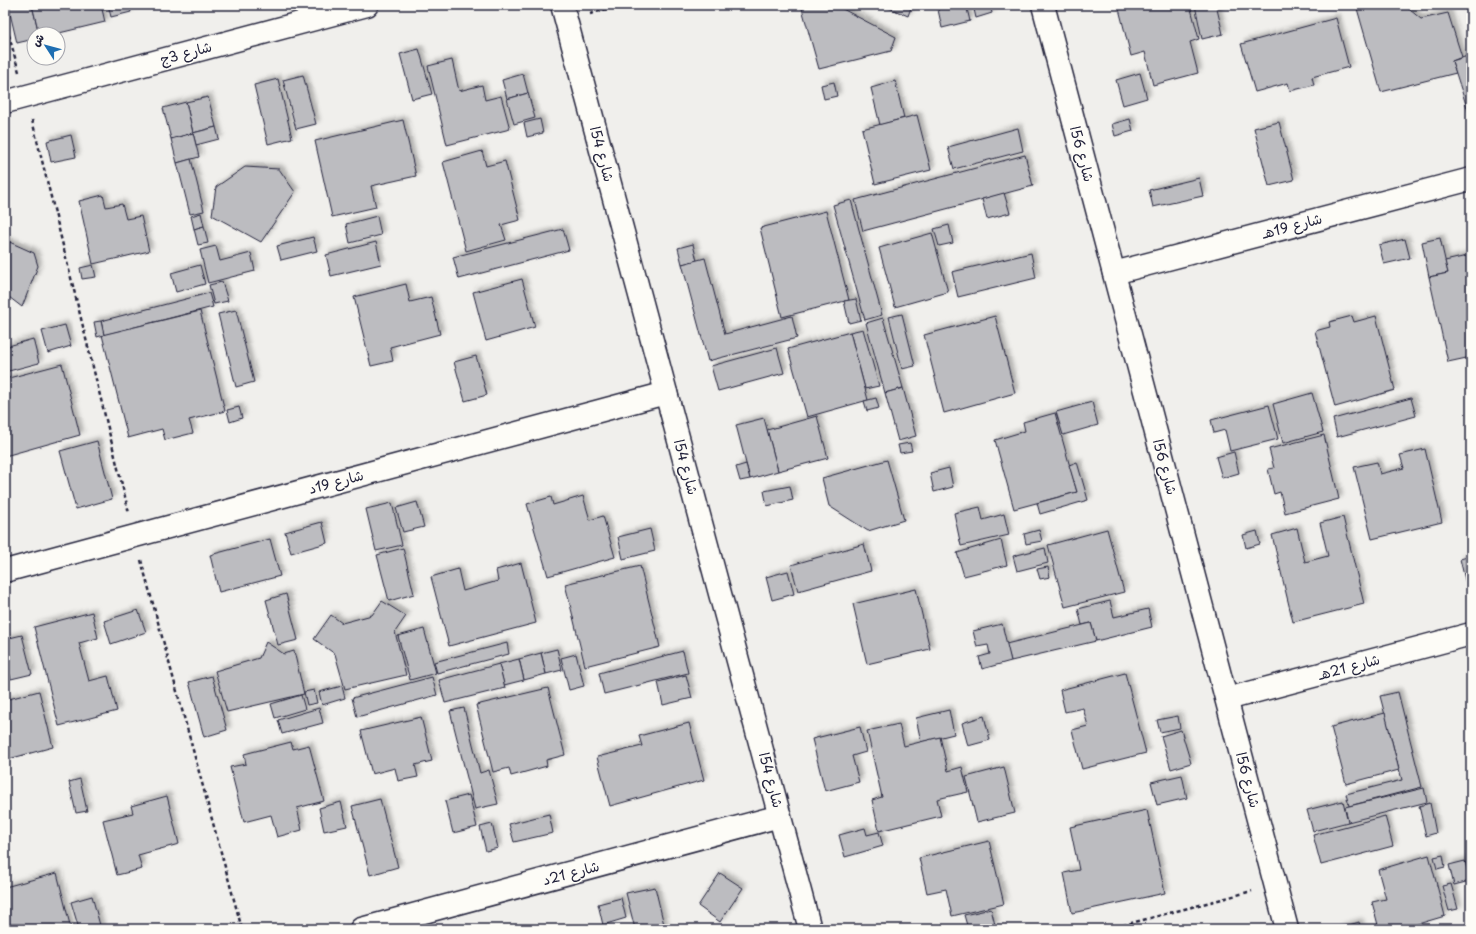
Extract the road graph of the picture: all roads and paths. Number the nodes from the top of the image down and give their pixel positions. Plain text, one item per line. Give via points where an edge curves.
1 (367, 5) edge
2 (619, 5) edge
3 (1042, 5) edge
4 (564, 13) edge
5 (5, 21) edge
6 (26, 96) junction
7 (5, 102) edge
8 (1471, 179) edge
9 (1114, 273) junction
10 (666, 393) junction
11 (135, 536) junction
12 (5, 571) edge
13 (1471, 634) edge
14 (1227, 699) junction
15 (780, 816) junction
16 (1276, 885) junction
17 (242, 929) edge
18 (362, 929) edge
19 (810, 929) edge
20 (1109, 929) edge
21 (1287, 929) edge

1 - 6 street, شارع 3ج
2 - 4 path
3 - 9 street, شارع 56ا
4 - 10 street, شارع 54ا
5 - 6 path
6 - 7 street, شارع 3ج
6 - 11 path
8 - 9 street, شارع 19هـ
9 - 14 street, شارع 56ا
10 - 11 street, شارع 19د
10 - 15 street, شارع 54ا
11 - 12 street, شارع 19د
11 - 17 path
13 - 14 street, شارع 21هـ
14 - 16 street, شارع 56ا
15 - 18 street, شارع 21د
15 - 19 street, شارع 54ا
16 - 20 path
16 - 21 street, شارع 56ا

